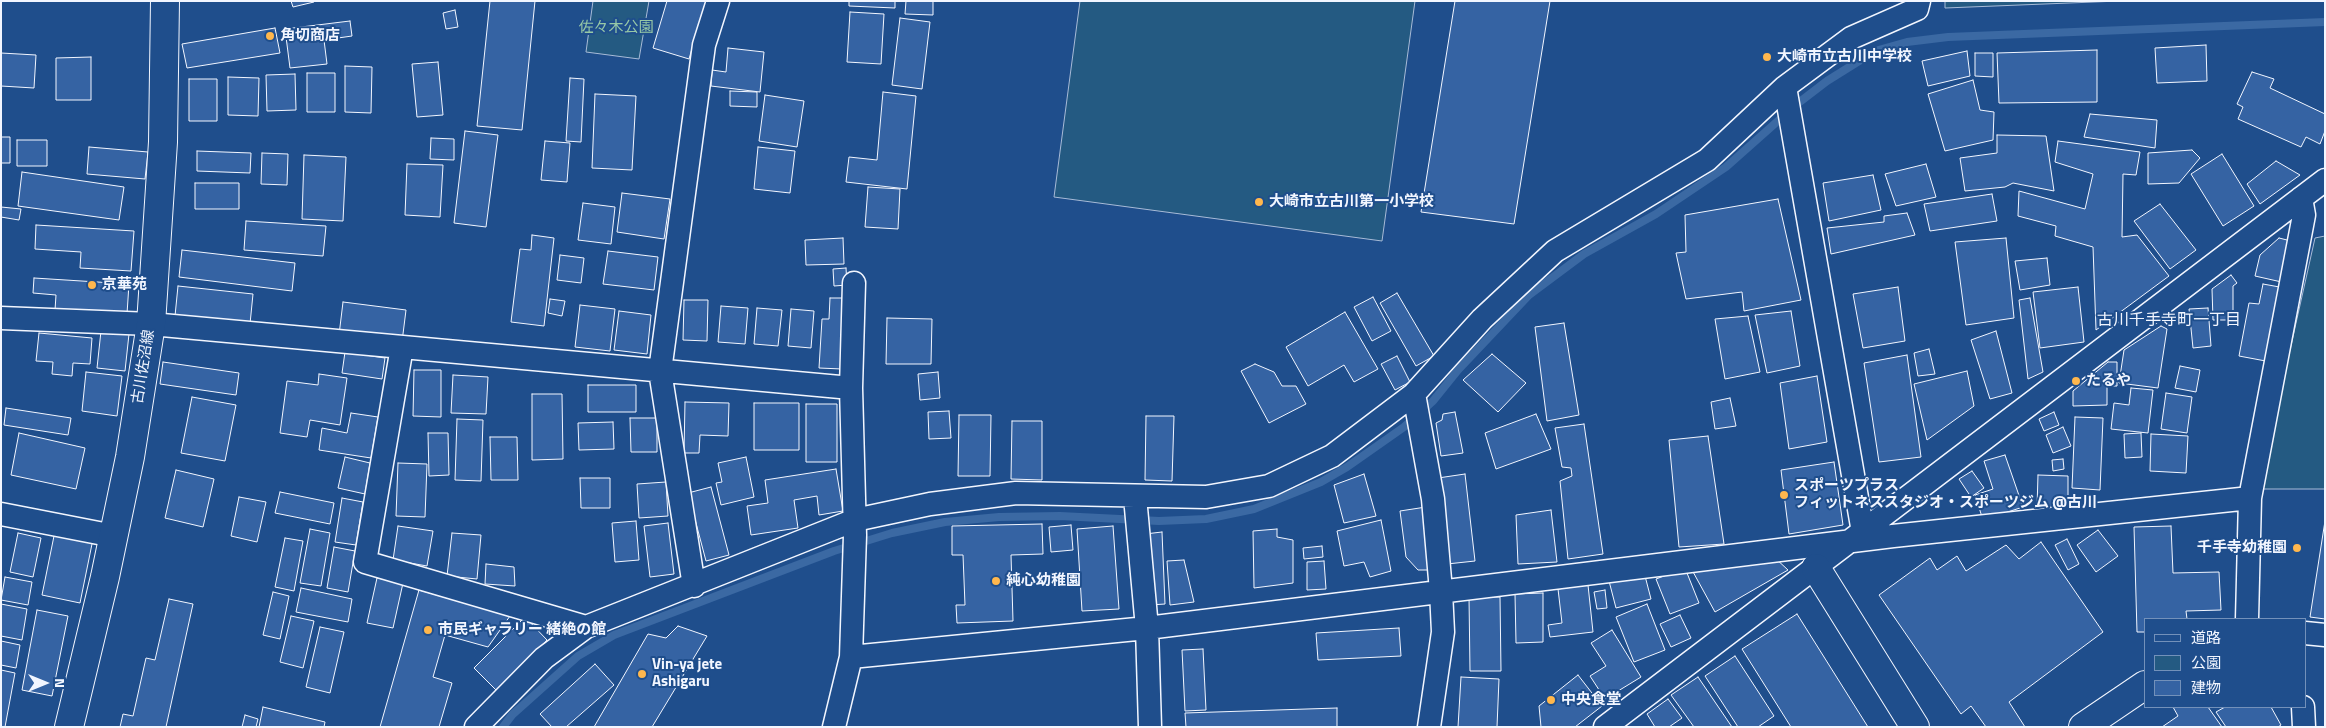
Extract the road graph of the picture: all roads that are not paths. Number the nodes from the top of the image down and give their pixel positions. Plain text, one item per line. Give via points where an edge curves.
1 (165, 1) edge
2 (718, 1) edge
3 (1919, 1) edge
4 (1786, 94) junction
5 (2325, 180) edge
6 (2301, 198) junction
7 (854, 283) dead end
8 (1, 318) edge
9 (151, 324) junction
10 (402, 347) junction
11 (660, 371) junction
12 (851, 388) junction
13 (1416, 399) junction
14 (2250, 498) junction
15 (1136, 503) junction
16 (1, 514) edge
17 (114, 536) junction
18 (855, 536) junction
19 (1856, 537) junction
20 (1816, 568) junction
21 (694, 586) junction
22 (1441, 591) junction
23 (2247, 618) edge
24 (586, 627) junction
25 (1147, 628) junction
26 (2306, 633) edge
27 (2325, 635) edge
28 (851, 657) junction
29 (2144, 686) edge
30 (2303, 708) edge
31 (70, 727) edge
32 (476, 727) edge
33 (834, 727) edge
34 (1150, 727) edge
35 (1429, 727) edge
36 (1606, 727) edge
37 (1916, 727) edge
38 (2083, 727) edge
39 (2304, 727) edge

1 - 9 main road, 古川佐沼線 via 163,142
2 - 11 street via 704,45
3 - 4 street via 1917,9 1851,38
4 - 13 street via 1707,160 1555,251 1482,319
4 - 19 street
5 - 6 street
6 - 14 street via 2304,215
6 - 19 street
7 - 12 street
8 - 9 street
9 - 10 street
9 - 17 main road, 古川佐沼線
10 - 11 street
10 - 24 street via 365,562
11 - 12 street
11 - 21 street
12 - 18 street
13 - 15 street via 1332,456 1269,486 1206,497
13 - 22 street via 1433,499
14 - 19 street
14 - 23 street
15 - 18 street via 1016,493 930,504
15 - 25 street
16 - 17 street
17 - 31 main road, 古川佐沼線
18 - 21 street
18 - 28 street
19 - 20 street
19 - 22 street
20 - 36 street
20 - 37 main road
21 - 24 street
22 - 25 street
22 - 35 street via 1443,632
24 - 32 street via 544,658
25 - 28 street
25 - 34 street
26 - 27 street
28 - 33 street
29 - 38 main road
30 - 39 street

